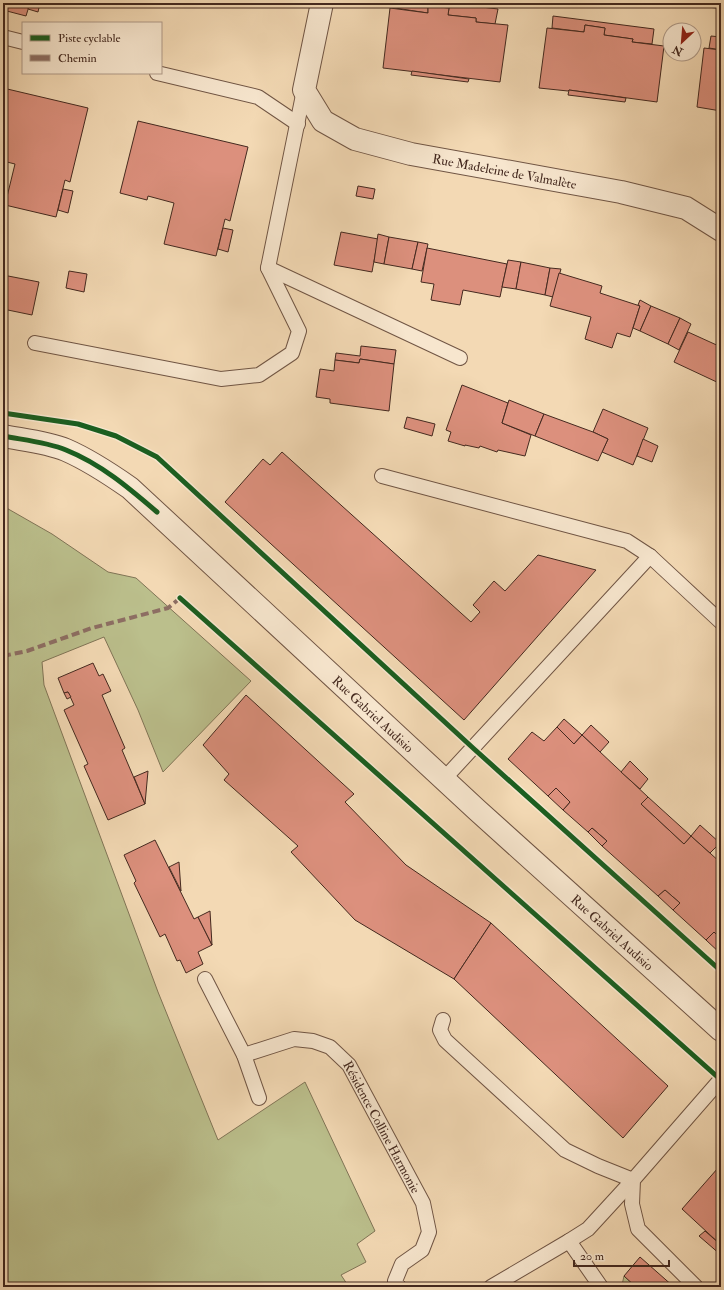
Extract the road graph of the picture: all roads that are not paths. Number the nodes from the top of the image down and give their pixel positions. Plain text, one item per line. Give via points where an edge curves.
1 (322, 3) edge
2 (3, 37) edge
3 (22, 42) edge
4 (161, 74) edge
5 (304, 90) junction
6 (298, 124) junction
7 (721, 230) edge
8 (268, 268) junction
9 (35, 343) dead end
10 (460, 358) dead end
11 (3, 436) edge
12 (382, 476) dead end
13 (650, 556) junction
14 (721, 622) edge
15 (444, 779) junction
16 (205, 979) dead end
17 (443, 1020) dead end
18 (721, 1030) edge
19 (244, 1055) junction
20 (721, 1079) edge
21 (259, 1098) dead end
22 (633, 1180) junction
23 (569, 1241) junction
24 (399, 1287) edge
25 (491, 1287) edge
26 (601, 1287) edge
27 (696, 1287) edge

1 - 5 street
2 - 3 lane
4 - 6 lane via 258,97
5 - 6 lane
5 - 7 street, Rue Madeleine de Valmalète via 323,121 355,139 411,154 621,192 679,206
6 - 8 lane
8 - 9 lane via 299,331 292,353 259,375 221,379
8 - 10 lane
11 - 15 street, Rue Gabriel Audisio via 65,450 99,467 130,488
12 - 13 lane via 627,541
13 - 14 lane
13 - 15 lane
15 - 18 street, Rue Gabriel Audisio
16 - 19 lane
17 - 22 lane via 440,1030 445,1040 565,1150
19 - 21 lane
19 - 24 lane, Résidence Colline Harmonie via 294,1039 313,1041 330,1047 349,1065 423,1203 429,1232 422,1250 402,1264 395,1281
20 - 22 lane
22 - 23 lane via 588,1229
22 - 27 lane via 632,1204 638,1229
23 - 25 lane
23 - 26 lane

